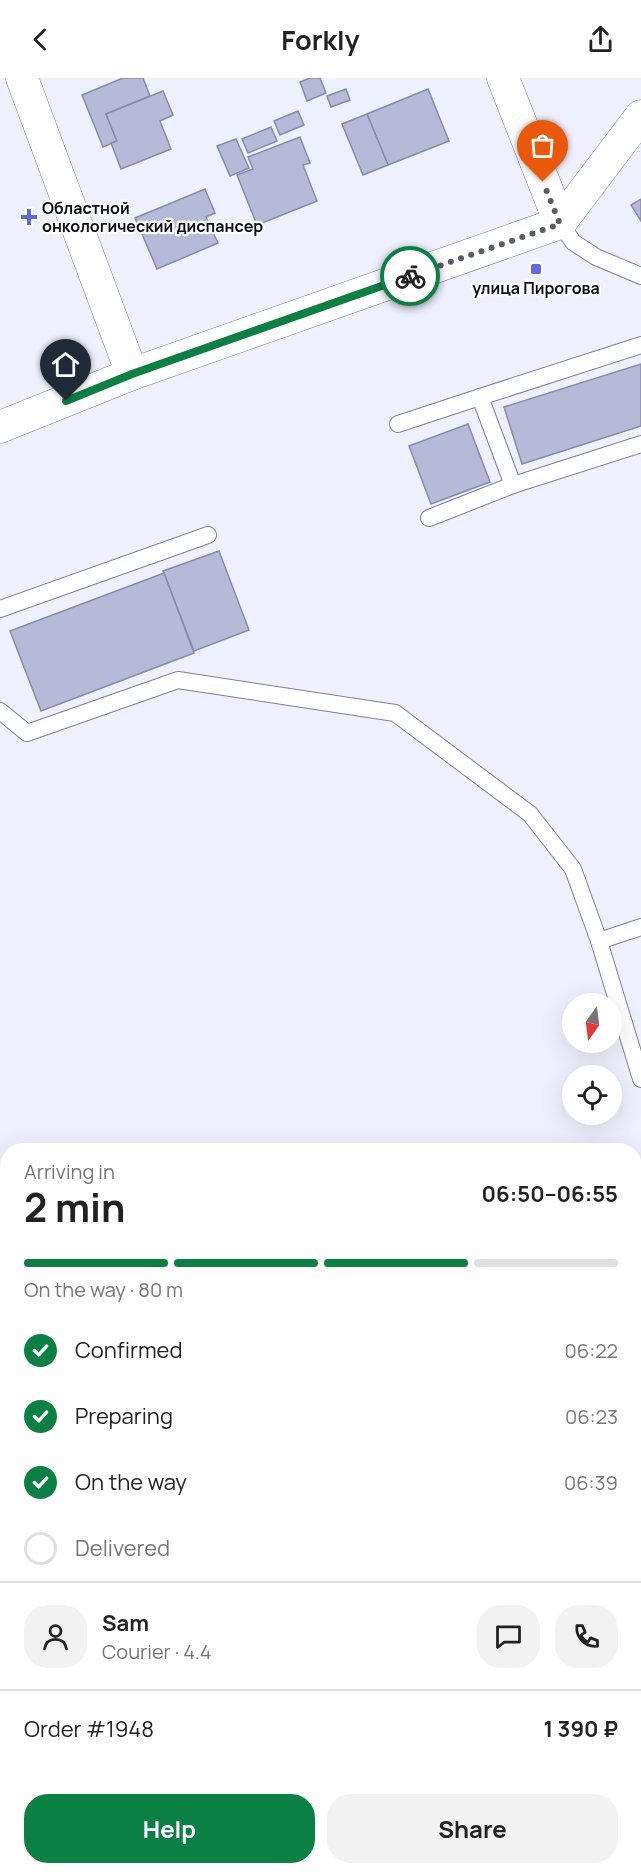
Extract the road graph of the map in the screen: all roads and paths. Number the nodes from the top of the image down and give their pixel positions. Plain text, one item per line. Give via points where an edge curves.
1 (22, 78) edge
2 (503, 78) edge
3 (641, 116) edge
4 (560, 224) junction
5 (641, 276) edge
6 (641, 345) edge
7 (132, 374) junction
8 (480, 397) junction
9 (398, 424) dead end
10 (0, 427) edge
11 (641, 444) edge
12 (513, 485) junction
13 (429, 518) dead end
14 (208, 535) dead end
15 (0, 609) edge
16 (0, 711) edge
17 (641, 927) edge
18 (599, 941) junction
19 (641, 1079) edge

1 - 7 street
2 - 4 street
3 - 4 street
4 - 5 lane via 573,242 596,257
4 - 7 street
6 - 8 lane
7 - 10 street
8 - 9 lane
8 - 12 lane
11 - 12 lane
12 - 13 lane
14 - 15 lane
16 - 18 lane via 27,733 178,680 395,713 530,814 573,869
17 - 18 lane
18 - 19 lane

